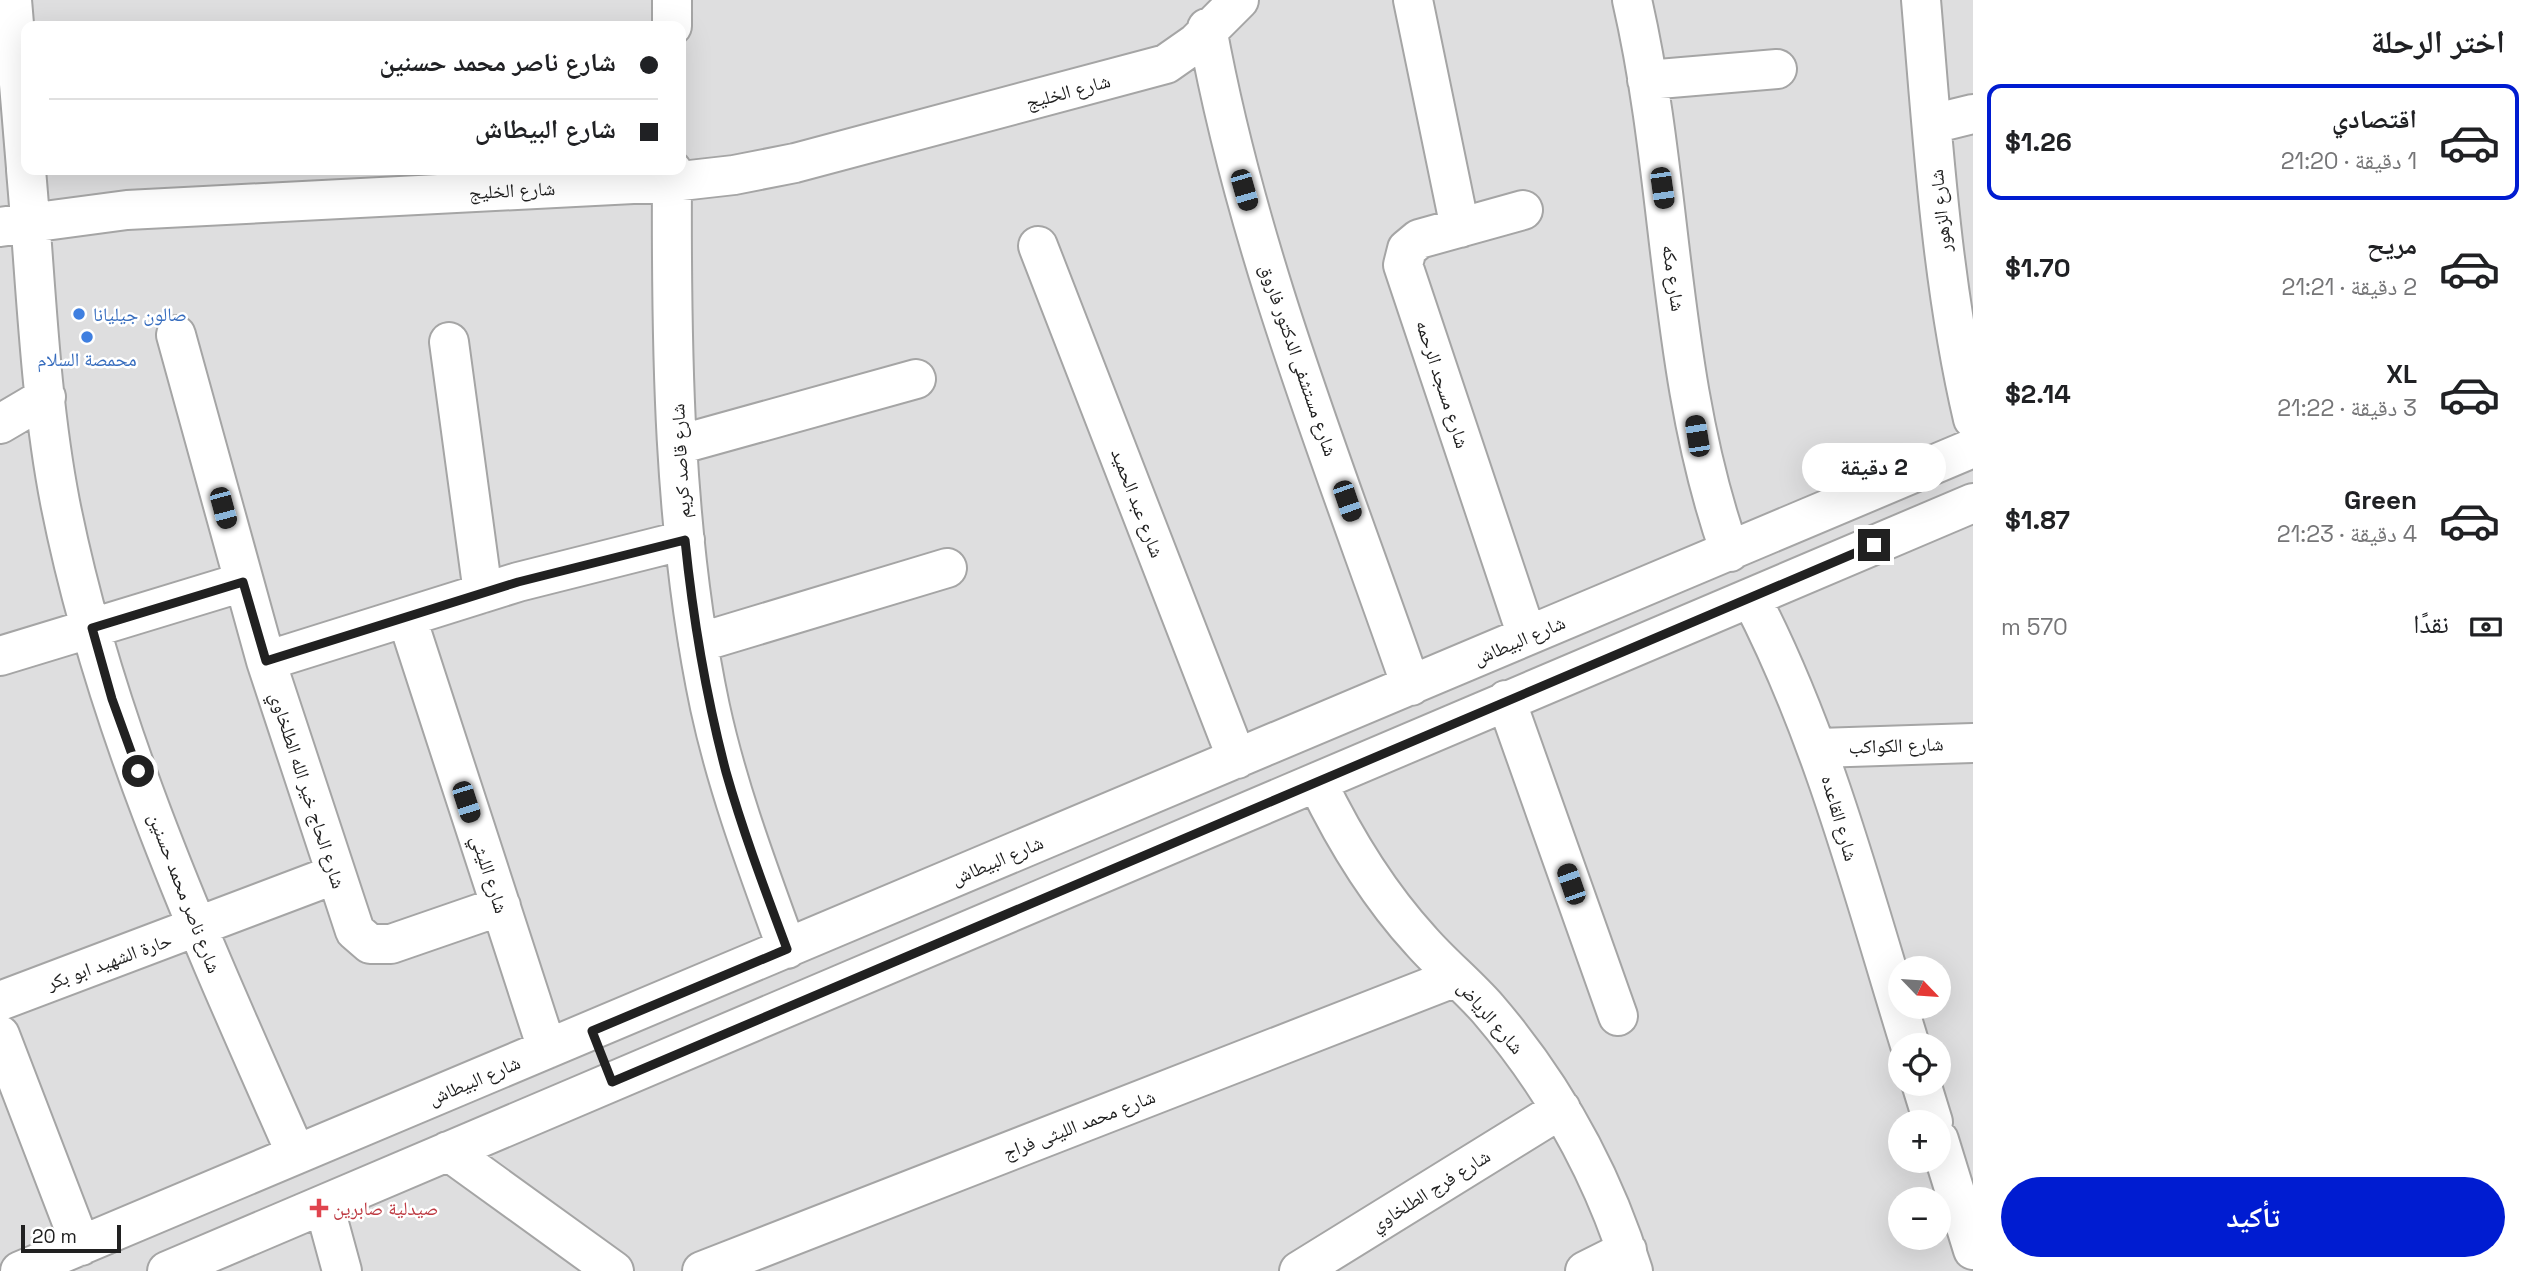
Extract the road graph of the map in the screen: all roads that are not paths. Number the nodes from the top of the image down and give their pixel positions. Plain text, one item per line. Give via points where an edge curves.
1 (12, 0) edge
2 (672, 0) edge
3 (1239, 0) edge
4 (1413, 0) edge
5 (1632, 0) edge
6 (1921, 0) edge
7 (672, 21) edge
8 (1207, 28) junction
9 (1777, 69) dead end
10 (1647, 80) junction
11 (21, 109) edge
12 (1973, 114) edge
13 (1932, 124) junction
14 (25, 175) edge
15 (672, 176) edge
16 (1523, 210) dead end
17 (15, 224) edge
18 (1460, 228) junction
19 (1038, 246) dead end
20 (176, 335) dead end
21 (449, 342) dead end
22 (916, 379) dead end
23 (47, 397) junction
24 (1973, 419) edge
25 (0, 424) edge
26 (678, 445) junction
27 (1973, 448) edge
28 (1973, 503) edge
29 (685, 540) junction
30 (1730, 552) junction
31 (947, 568) dead end
32 (243, 582) junction
33 (483, 593) junction
34 (1751, 598) junction
35 (407, 618) junction
36 (92, 628) junction
37 (1527, 636) junction
38 (698, 643) junction
39 (0, 656) edge
40 (266, 661) junction
41 (1412, 686) junction
42 (1506, 700) junction
43 (1819, 748) junction
44 (1972, 750) edge
45 (1237, 760) junction
46 (1317, 782) junction
47 (335, 874) junction
48 (501, 906) junction
49 (196, 928) junction
50 (787, 949) junction
51 (1456, 977) junction
52 (0, 1001) edge
53 (1618, 1016) dead end
54 (592, 1031) junction
55 (1906, 1033) edge
56 (0, 1035) edge
57 (547, 1049) junction
58 (612, 1082) junction
59 (1561, 1109) junction
60 (448, 1151) junction
61 (296, 1154) junction
62 (1949, 1173) edge
63 (324, 1205) junction
64 (81, 1246) junction
65 (1972, 1246) edge
66 (1630, 1261) edge
67 (20, 1271) edge
68 (167, 1271) edge
69 (342, 1271) edge
70 (614, 1271) edge
71 (702, 1271) edge
72 (1299, 1271) edge
73 (1585, 1271) edge

1 - 11 street, شارع ناصر محمد حسنين
2 - 7 street
3 - 8 street, شارع الخليج
4 - 18 street
5 - 10 street, شارع مكه
6 - 13 street, شارع الزهور
8 - 15 street, شارع الخليج via 1182,55 1147,70 795,163 734,175
8 - 41 street, شارع مستشفى الدكتور فاروق via 1233,150 1274,290
9 - 10 street
10 - 30 street, شارع مكه via 1697,436 1710,496
12 - 13 street
13 - 24 street, شارع الزهور via 1952,316
14 - 17 street, شارع ناصر محمد حسنين
15 - 17 street, شارع الخليج via 141,209
15 - 26 street, شارع قاصد كريم
16 - 18 street, شارع مسجد الرحمه
17 - 23 street, شارع ناصر محمد حسنين
18 - 37 street, شارع مسجد الرحمه via 1412,243 1404,265
19 - 45 street, شارع عبد الحميد
20 - 32 street, شارع الحاج خير الله الطلخاوي
21 - 33 street
22 - 26 street
23 - 25 street
23 - 36 street, شارع ناصر محمد حسنين via 60,500
26 - 29 street, شارع قاصد كريم
27 - 30 street, شارع البيطاش
28 - 34 street
29 - 33 street
29 - 38 street, شارع قاصد كريم
30 - 37 street, شارع البيطاش
31 - 38 street
32 - 36 street
32 - 40 street, شارع الحاج خير الله الطلخاوي
33 - 35 street
34 - 42 street
34 - 43 street, شارع القاعده
35 - 40 street
35 - 48 street, شارع الليثي
36 - 39 street
36 - 49 street, شارع ناصر محمد حسنين via 112,699
37 - 41 street, شارع البيطاش
38 - 50 street, شارع قاصد كريم via 727,774
40 - 47 street, شارع الحاج خير الله الطلخاوي
41 - 45 street, شارع البيطاش
42 - 46 street
42 - 53 street
43 - 44 street, شارع الكواكب
43 - 55 street, شارع القاعده
45 - 50 street, شارع البيطاش
46 - 51 street, شارع الرياض via 1344,835 1391,906
46 - 58 street
47 - 48 street, شارع الحاج خير الله الطلخاوي via 355,931 370,944 391,944
47 - 49 street, حارة الشهيد ابو بكر
48 - 57 street, شارع الليثي
49 - 52 street, حارة الشهيد ابو بكر
49 - 61 street, شارع ناصر محمد حسنين
50 - 54 street, شارع البيطاش
51 - 59 street, شارع الرياض via 1513,1040
51 - 71 street, شارع محمد الليثى فراج
54 - 57 street, شارع البيطاش
54 - 58 street
56 - 64 street
57 - 61 street, شارع البيطاش
58 - 60 street
59 - 66 street, شارع الرياض via 1604,1188
59 - 72 street, شارع فرج الطلخاوي
60 - 63 street
60 - 70 street
61 - 64 street, شارع البيطاش
62 - 65 street
63 - 68 street
63 - 69 street
64 - 67 street, شارع البيطاش
66 - 73 street

